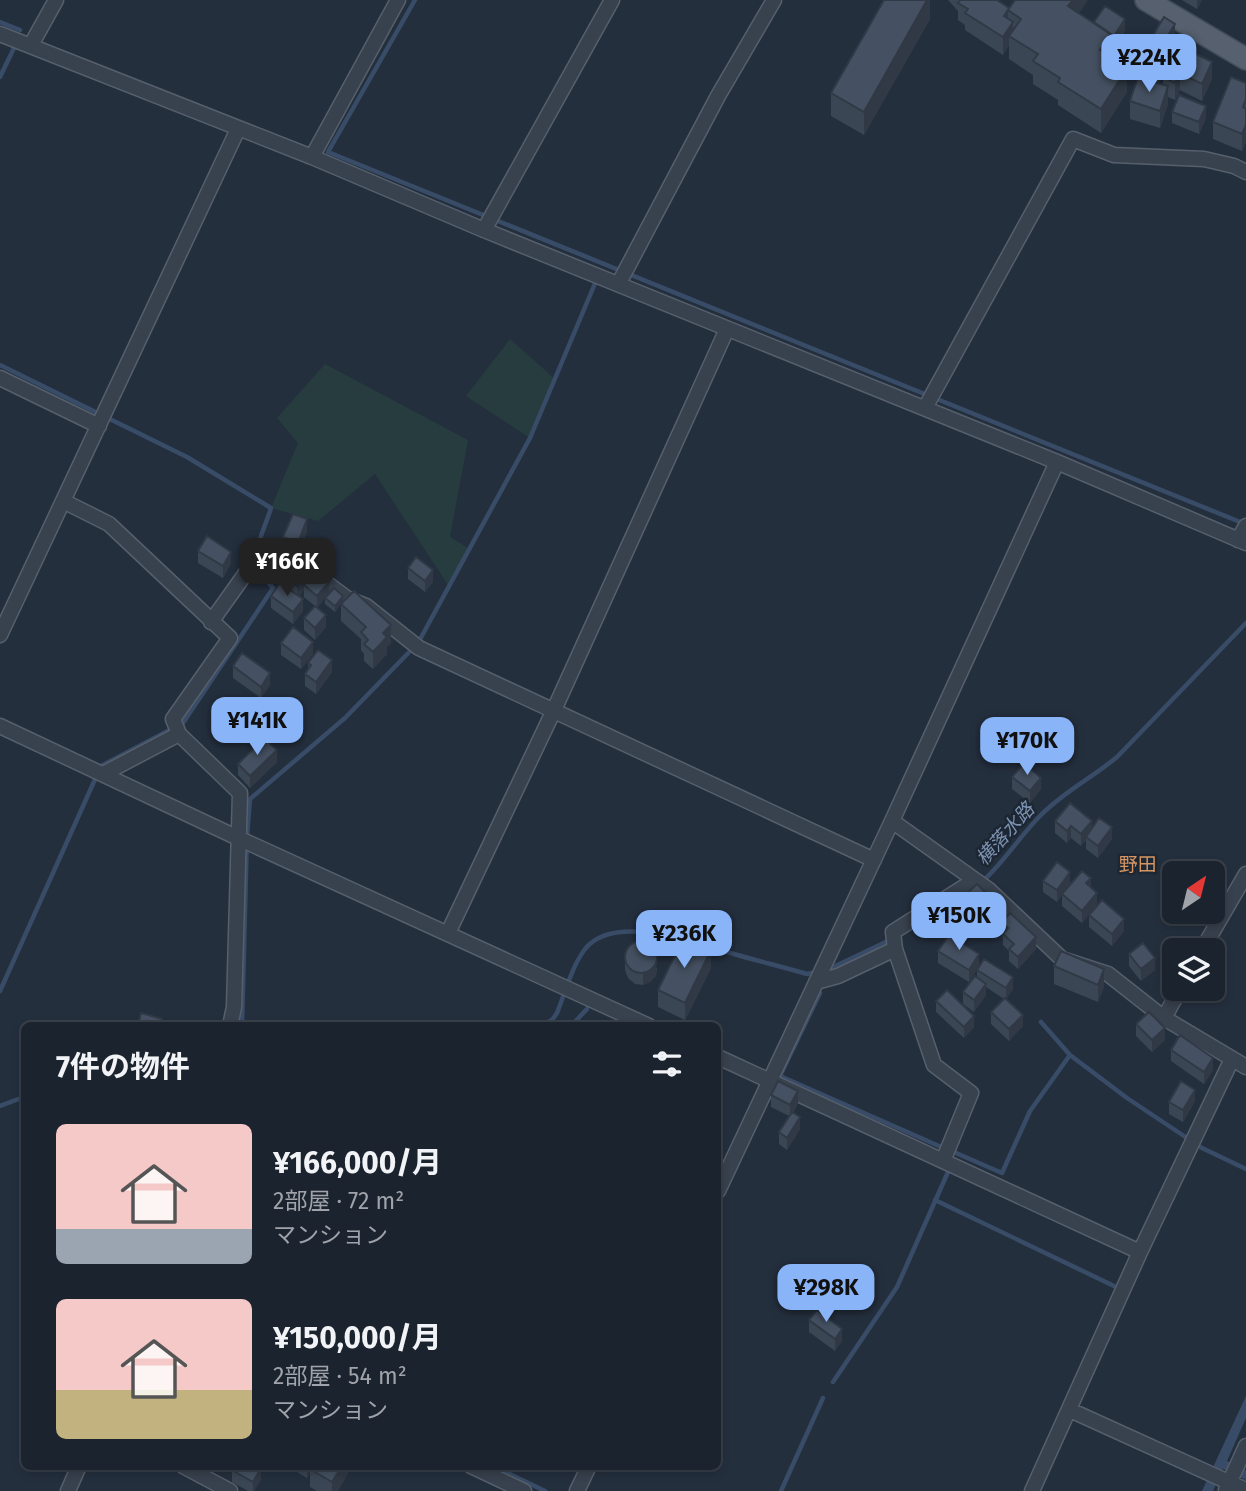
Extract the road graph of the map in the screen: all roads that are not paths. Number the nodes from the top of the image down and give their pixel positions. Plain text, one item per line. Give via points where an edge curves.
1 (56, 0) edge
2 (398, 0) edge
3 (612, 0) edge
4 (774, 0) edge
5 (1146, 0) edge
6 (0, 34) edge
7 (31, 46) junction
8 (1246, 59) edge
9 (238, 129) junction
10 (312, 157) junction
11 (1246, 172) edge
12 (484, 230) junction
13 (619, 283) junction
14 (727, 329) junction
15 (0, 378) edge
16 (925, 408) junction
17 (99, 426) junction
18 (1057, 462) junction
19 (63, 501) junction
20 (1246, 526) edge
21 (1242, 542) edge
22 (211, 622) junction
23 (0, 635) edge
24 (554, 710) junction
25 (0, 726) edge
26 (179, 734) junction
27 (96, 771) junction
28 (892, 821) junction
29 (238, 838) junction
30 (874, 860) junction
31 (1246, 874) edge
32 (975, 880) junction
33 (448, 933) junction
34 (1209, 938) edge
35 (895, 948) junction
36 (817, 982) junction
37 (1173, 1001) edge
38 (1164, 1018) junction
39 (231, 1022) edge
40 (640, 1022) edge
41 (721, 1058) edge
42 (1231, 1061) junction
43 (1246, 1067) edge
44 (769, 1081) junction
45 (943, 1161) junction
46 (721, 1185) edge
47 (1140, 1252) junction
48 (1070, 1410) junction
49 (1246, 1446) edge
50 (77, 1470) edge
51 (191, 1470) edge
52 (479, 1470) edge
53 (587, 1470) edge
54 (1227, 1482) edge
55 (1246, 1490) edge
56 (68, 1491) edge
57 (230, 1491) edge
58 (524, 1491) edge
59 (577, 1491) edge
60 (1032, 1491) edge

1 - 7 street
2 - 10 street
3 - 12 street
4 - 13 street
5 - 8 main road
6 - 7 street
7 - 9 street
9 - 10 street
9 - 17 street
10 - 12 street
11 - 16 street via 1204,159 1115,155 1073,139
12 - 13 street
13 - 14 street
14 - 16 street
14 - 24 street
15 - 17 street
16 - 18 street
17 - 19 street
18 - 21 street
18 - 28 street
19 - 22 street via 108,524
19 - 23 street
20 - 21 street
22 - 24 street via 248,570 263,561 282,571 302,565 348,599 366,606 415,645
22 - 26 street via 230,638 173,719
24 - 30 street
24 - 33 street
25 - 27 street
26 - 27 street
26 - 29 street via 240,793
27 - 29 street
28 - 30 street
28 - 32 street
29 - 33 street
29 - 39 street
30 - 36 street
31 - 34 street
32 - 35 street via 893,932
32 - 38 street via 1062,958 1108,974
33 - 40 street
35 - 36 street
35 - 45 street via 934,1065 971,1093
36 - 44 street
37 - 38 street
38 - 42 street
41 - 44 street
42 - 43 street
42 - 47 street
44 - 45 street
44 - 46 street
45 - 47 street
47 - 48 street
48 - 54 street
48 - 60 street
49 - 54 street
50 - 56 street
51 - 57 street
52 - 58 street
53 - 59 street
54 - 55 street

